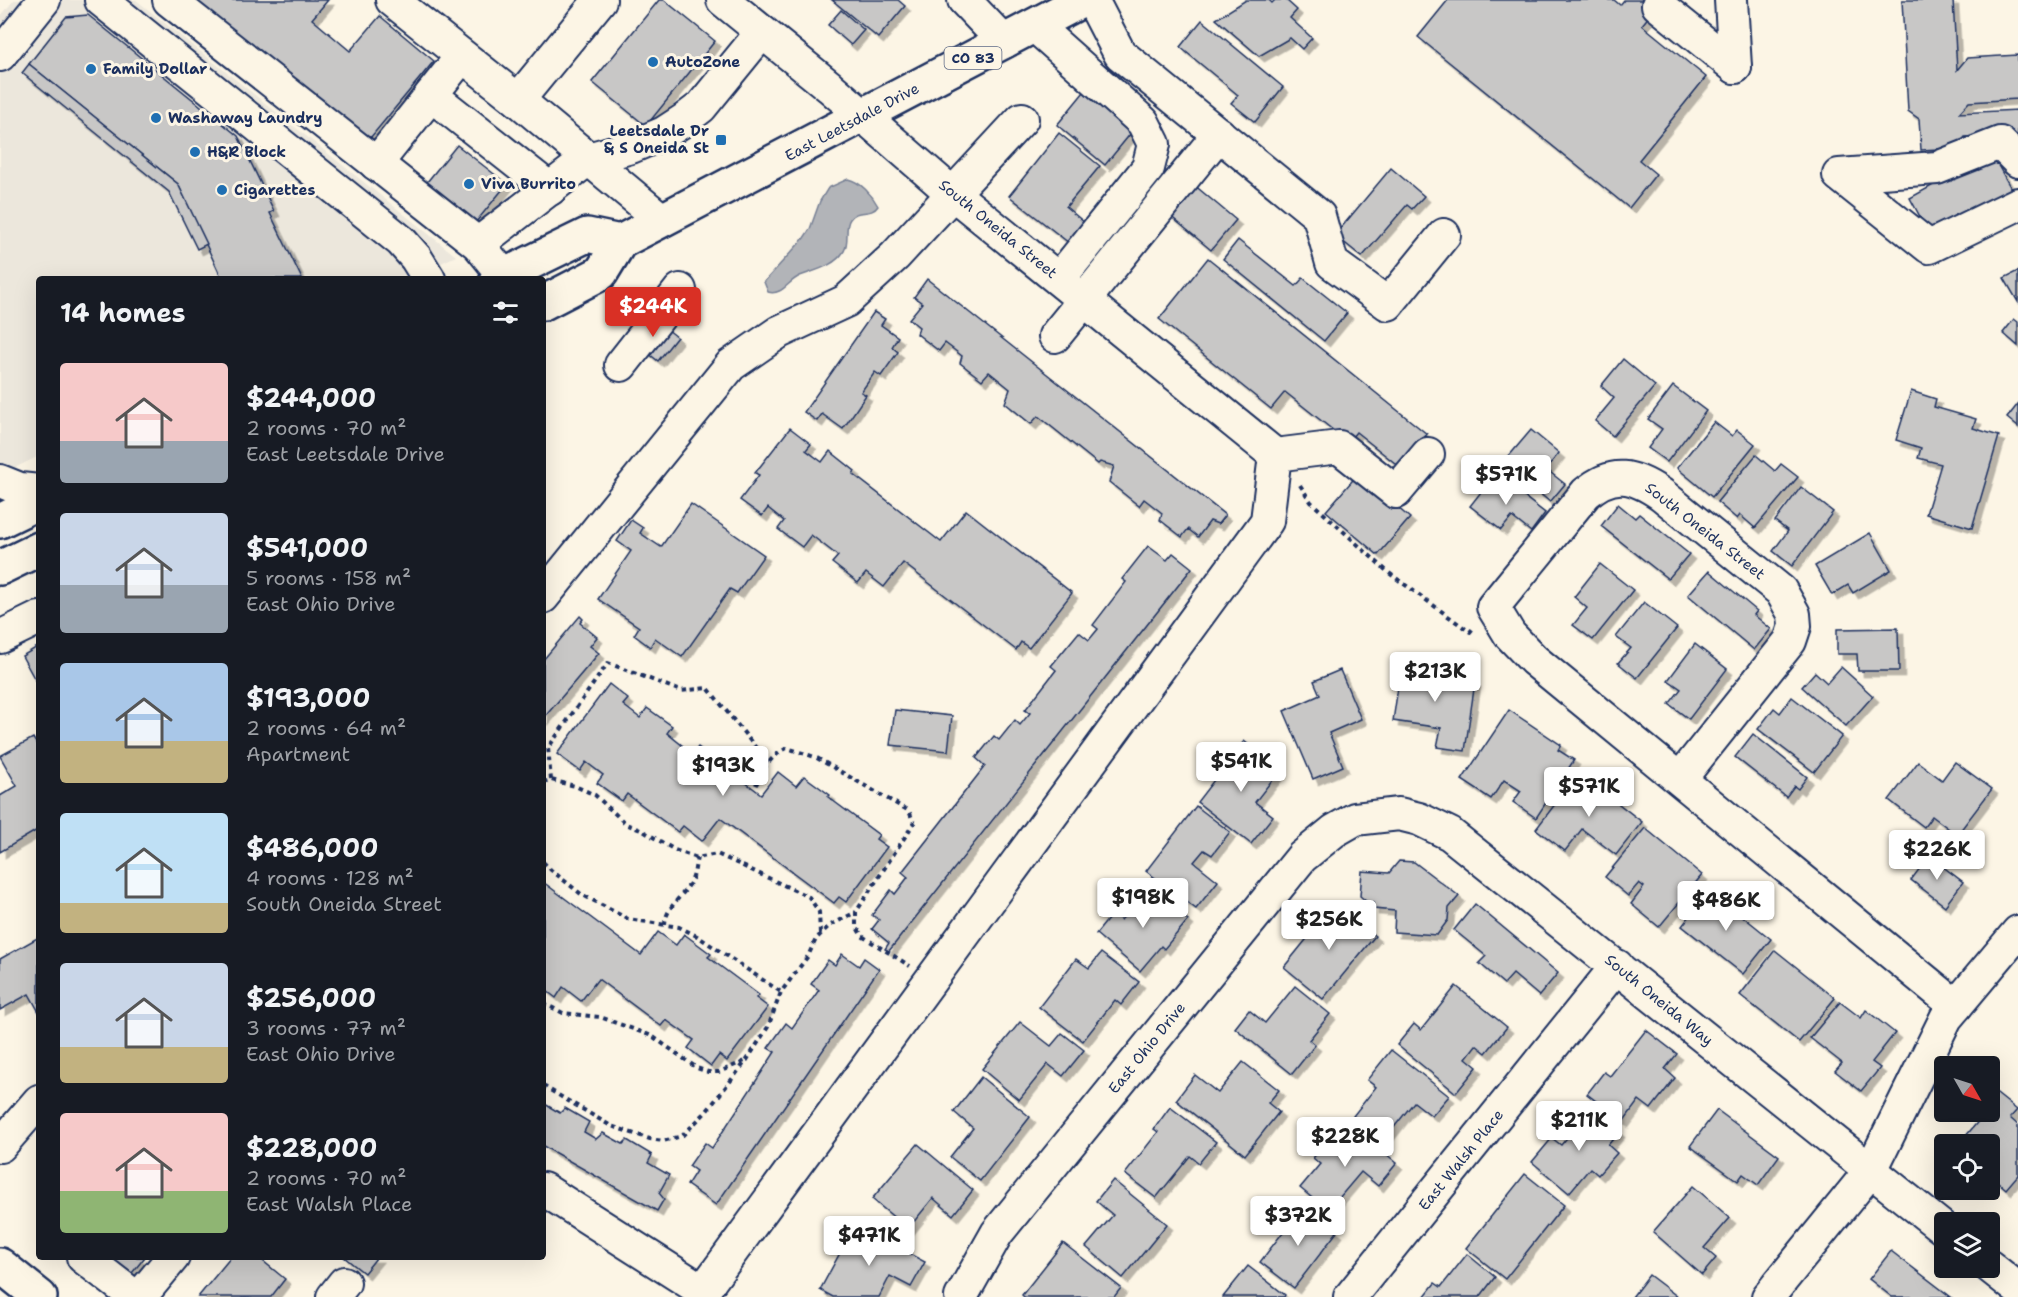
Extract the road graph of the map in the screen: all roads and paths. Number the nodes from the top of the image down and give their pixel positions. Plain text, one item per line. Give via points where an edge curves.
1 (44, 0) edge
2 (101, 0) edge
3 (169, 0) edge
4 (392, 0) edge
5 (600, 0) edge
6 (723, 0) edge
7 (964, 0) edge
8 (1083, 0) edge
9 (1092, 0) edge
10 (1731, 0) edge
11 (1658, 5) dead end
12 (1035, 26) junction
13 (762, 32) junction
14 (1004, 42) junction
15 (0, 55) edge
16 (462, 56) junction
17 (431, 95) junction
18 (518, 100) junction
19 (863, 116) junction
20 (1022, 119) dead end
21 (1219, 134) junction
22 (588, 159) junction
23 (2018, 161) edge
24 (376, 164) junction
25 (550, 189) junction
26 (952, 193) junction
27 (2018, 204) edge
28 (662, 220) junction
29 (1443, 235) dead end
30 (620, 242) junction
31 (478, 244) junction
32 (427, 276) edge
33 (499, 276) edge
34 (502, 276) edge
35 (1059, 279) junction
36 (680, 290) dead end
37 (1084, 300) junction
38 (546, 301) edge
39 (1055, 336) dead end
40 (621, 365) dead end
41 (1428, 454) dead end
42 (1275, 455) junction
43 (0, 481) edge
44 (36, 491) edge
45 (1311, 502) dead end
46 (36, 503) edge
47 (0, 520) edge
48 (36, 550) edge
49 (0, 568) edge
50 (546, 593) edge
51 (1493, 607) junction
52 (36, 619) edge
53 (0, 637) edge
54 (768, 763) junction
55 (1680, 779) junction
56 (551, 780) junction
57 (546, 781) edge
58 (756, 785) dead end
59 (1355, 819) joint
60 (697, 858) junction
61 (546, 865) edge
62 (856, 912) junction
63 (664, 925) junction
64 (2018, 932) edge
65 (820, 935) junction
66 (1617, 966) junction
67 (930, 980) junction
68 (782, 992) junction
69 (546, 1004) edge
70 (1956, 1006) junction
71 (747, 1060) junction
72 (546, 1088) edge
73 (36, 1104) edge
74 (0, 1146) edge
75 (1871, 1170) junction
76 (546, 1191) edge
77 (1934, 1221) edge
78 (87, 1260) edge
79 (171, 1260) edge
80 (0, 1264) edge
81 (2000, 1275) edge
82 (2018, 1289) edge
83 (40, 1297) edge
84 (135, 1297) edge
85 (140, 1297) edge
86 (961, 1297) edge
87 (1350, 1297) edge
88 (1768, 1297) edge

1 - 15 street
2 - 32 street via 401,241
3 - 24 street
4 - 16 street
5 - 18 street
6 - 13 street, South Oneida Street
7 - 14 street
8 - 12 main road, East Leetsdale Drive / CO 83
9 - 21 street via 1120,54
10 - 11 street via 1736,67
12 - 14 main road, East Leetsdale Drive / CO 83
12 - 35 street via 1143,122 1154,144 1148,168
13 - 19 street, South Oneida Street
13 - 22 street via 700,107 684,120 631,147
14 - 19 main road, East Leetsdale Drive / CO 83
16 - 17 street
16 - 18 street
17 - 24 street
17 - 25 street
18 - 22 street
19 - 26 street, South Oneida Street
19 - 28 main road, East Leetsdale Drive / CO 83
20 - 26 street
21 - 29 street via 1319,216 1332,262 1388,304
21 - 37 street
22 - 25 street
22 - 28 street
23 - 27 street via 2000,143 1937,168 1839,175 1929,247
24 - 31 street
25 - 31 street
26 - 35 street, South Oneida Street
26 - 50 street via 895,256 846,301 779,332 731,364
28 - 30 main road, East Leetsdale Drive / CO 83
30 - 34 main road via 587,235
30 - 38 main road via 602,273
31 - 33 street
35 - 37 street, South Oneida Street
36 - 40 street
37 - 39 street
37 - 42 street, South Oneida Street
41 - 42 street via 1396,492 1339,447
42 - 67 street via 1267,521
43 - 44 street
45 - 51 path via 1389,573 1470,632
46 - 47 main road
48 - 49 main road
51 - 55 street via 1510,635 1534,660
51 - 55 street, South Oneida Street via 1586,493 1599,482 1615,478 1644,483 1781,591 1794,614 1790,641
52 - 53 street
54 - 56 path via 708,688 681,691 608,663 548,748
54 - 58 path
54 - 62 path via 787,748 815,757 909,811 914,823
55 - 70 street
56 - 57 path
56 - 60 path via 595,795 626,824
59 - 66 street, South Oneida Way via 1399,814 1450,834
59 - 86 street, East Ohio Drive via 1302,857 997,1233
60 - 63 path via 691,881 664,919
60 - 65 path via 717,854 809,897 819,912
61 - 63 path via 581,894 628,919
62 - 65 path
62 - 67 path via 856,926 862,936
63 - 68 path via 697,936
64 - 70 street
65 - 68 path
66 - 75 street, South Oneida Way
66 - 87 street, East Walsh Place
67 - 76 street via 702,1291
68 - 71 path via 768,1027
69 - 71 path via 563,1013 600,1017 652,1036 708,1072 719,1072
70 - 75 street via 1946,1018
71 - 72 path via 682,1136 663,1141 611,1126
73 - 74 street
75 - 77 street, South Oneida Way
75 - 88 street
78 - 84 street
79 - 85 street
80 - 83 main road
81 - 82 street

